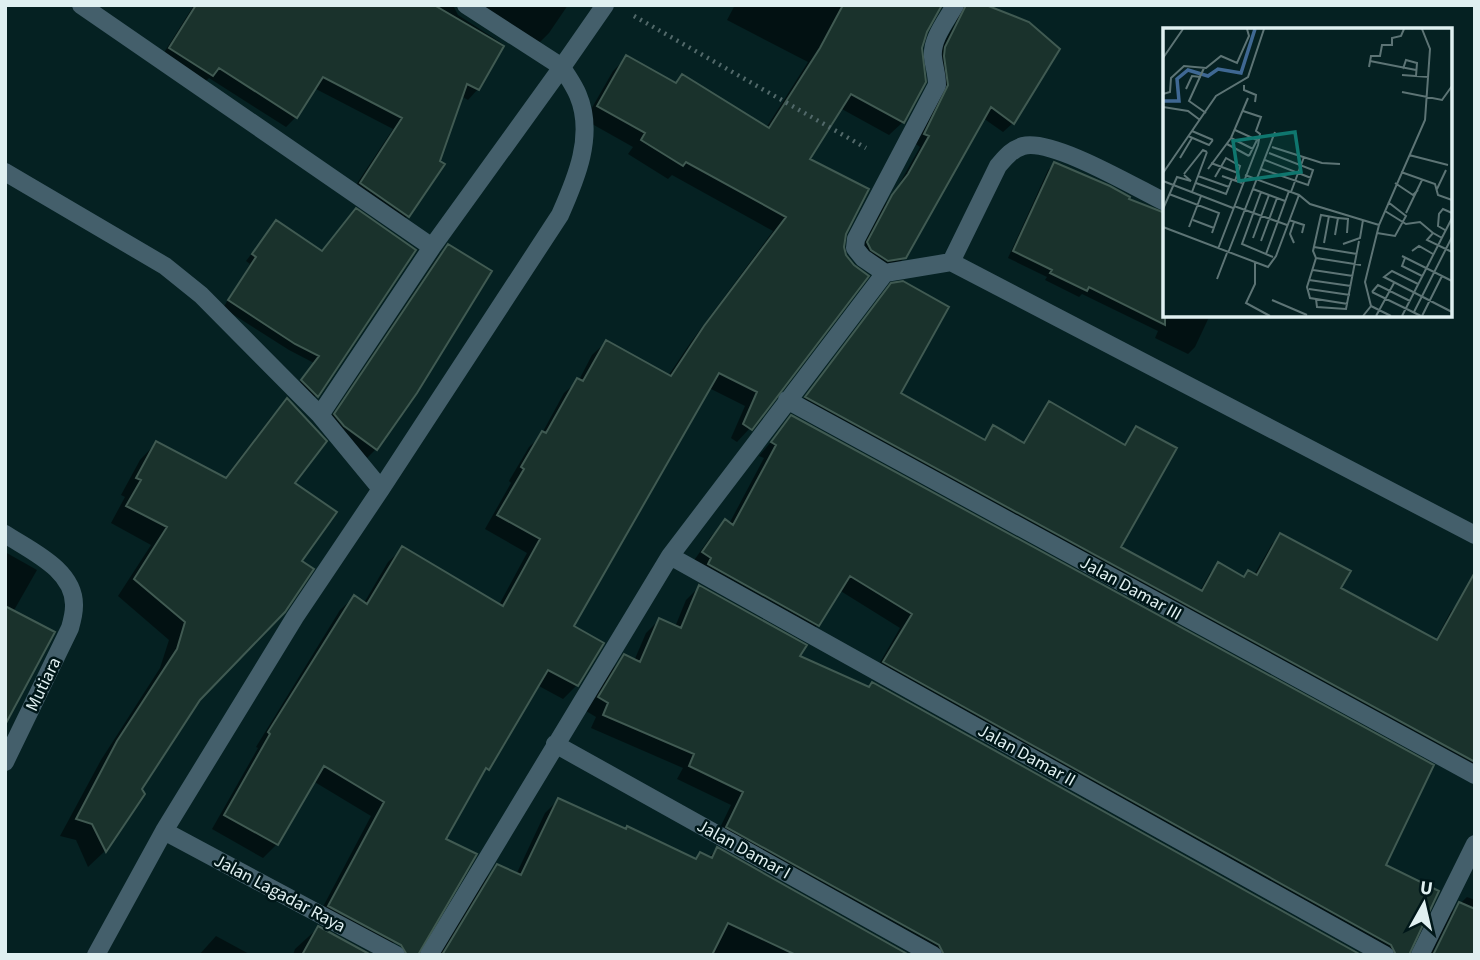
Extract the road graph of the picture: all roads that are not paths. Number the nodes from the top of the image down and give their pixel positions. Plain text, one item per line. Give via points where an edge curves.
1 (81, 5) edge
2 (466, 5) edge
3 (605, 5) edge
4 (955, 5) edge
5 (562, 67) junction
6 (5, 172) edge
7 (1163, 201) edge
8 (432, 247) junction
9 (951, 262) junction
10 (885, 273) junction
11 (788, 400) junction
12 (320, 415) junction
13 (381, 489) junction
14 (5, 534) edge
15 (1475, 535) edge
16 (670, 556) junction
17 (555, 744) junction
18 (5, 762) edge
19 (1475, 775) edge
20 (164, 831) junction
21 (1475, 844) edge
22 (96, 955) edge
23 (396, 955) edge
24 (429, 955) edge
25 (933, 955) edge
26 (1385, 955) edge
27 (1420, 955) edge

1 - 8 street
2 - 5 street
3 - 5 street
4 - 10 street via 935,40 937,85 856,239 855,248 863,258
5 - 8 street
5 - 13 street via 579,97 583,123 583,155 573,187 560,215
6 - 12 street via 165,265 231,324
7 - 9 street via 1061,151 1024,146 1009,153 998,166
8 - 12 street
9 - 10 street
9 - 15 street
10 - 11 street
11 - 16 street
11 - 19 street, Jalan Damar III
12 - 13 street
13 - 20 street via 295,617
14 - 18 street, Mutiara via 57,568 69,584 75,604 70,628
16 - 17 street
16 - 26 street, Jalan Damar II
17 - 24 street
17 - 25 street, Jalan Damar I
20 - 22 street
20 - 23 street, Jalan Lagadar Raya
21 - 27 street

